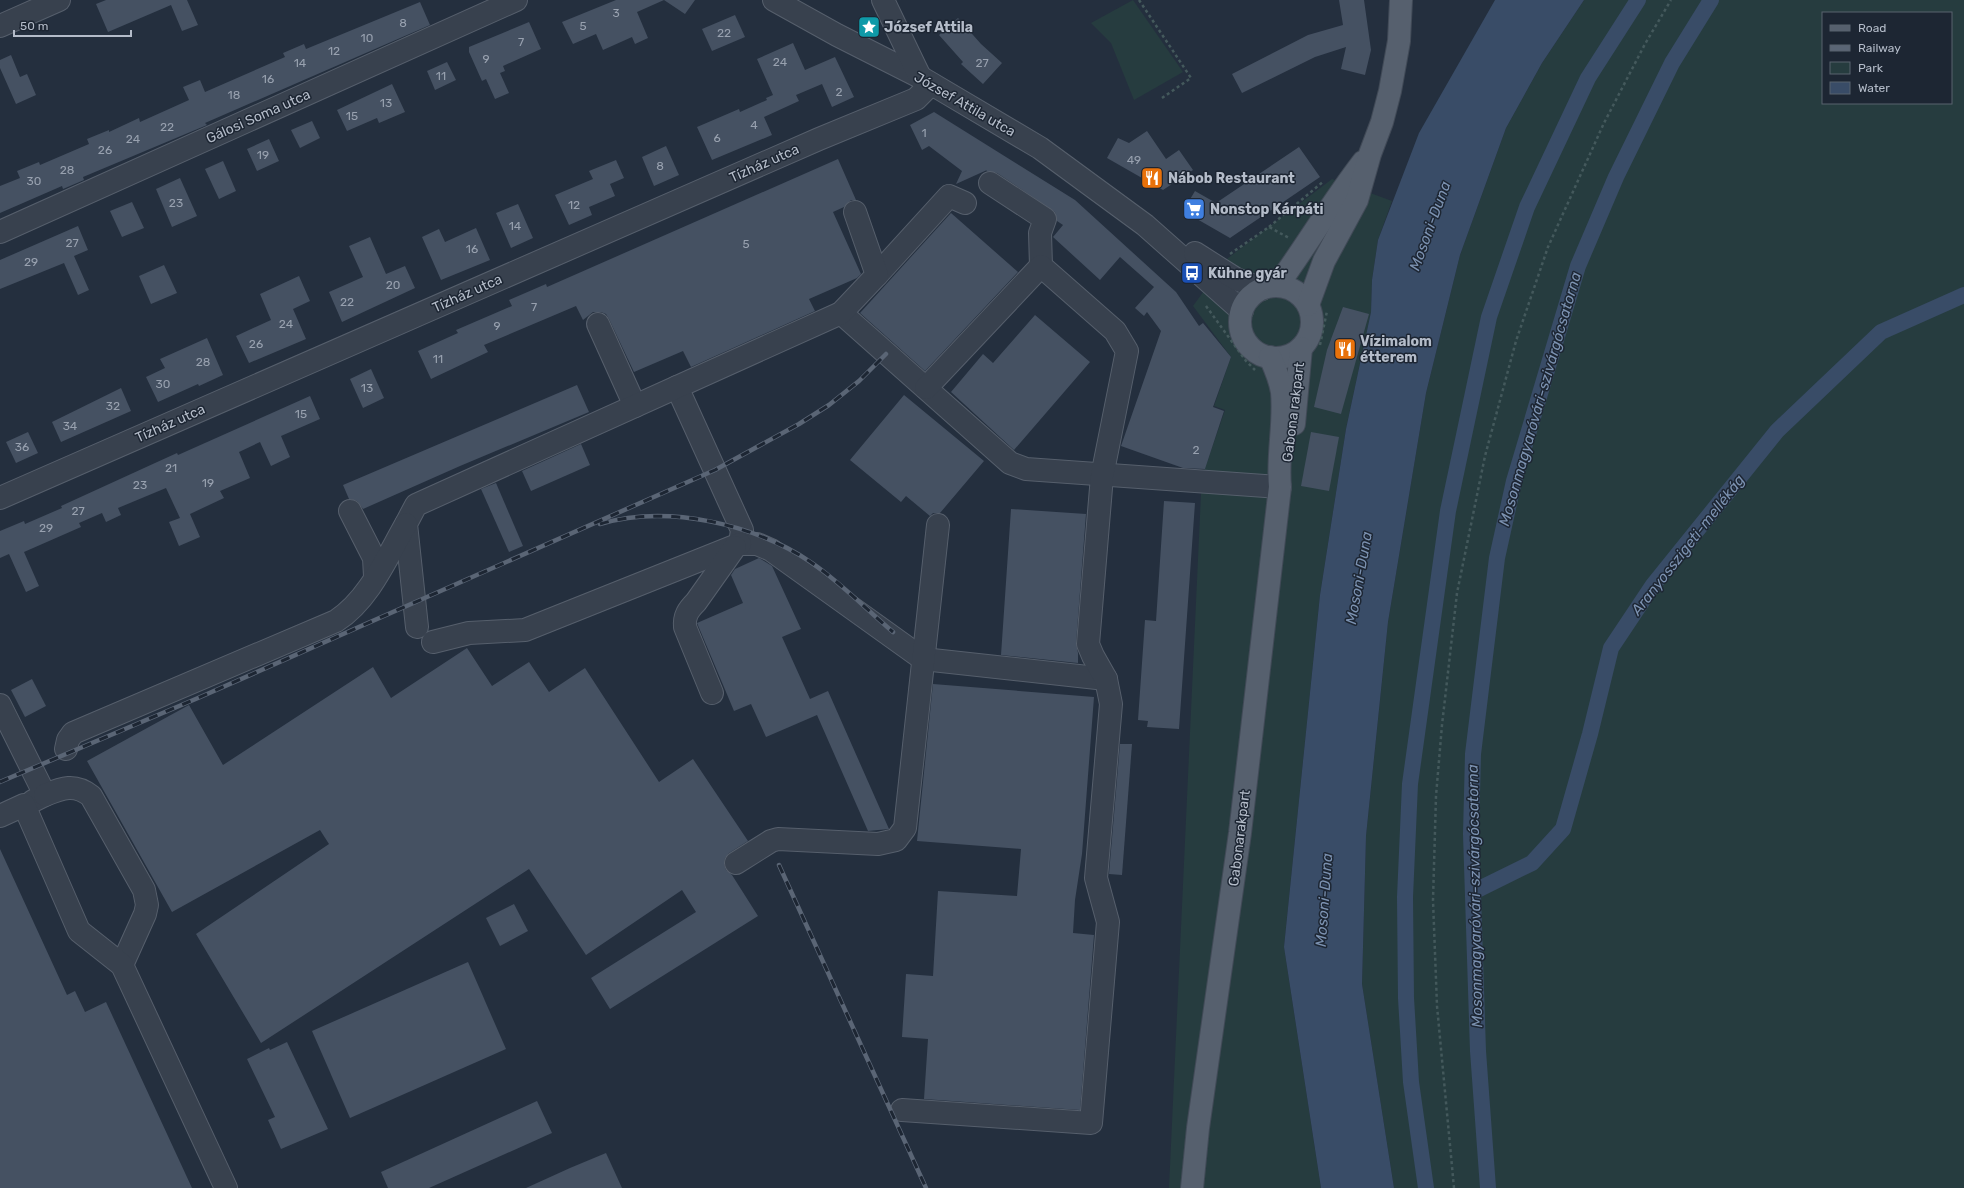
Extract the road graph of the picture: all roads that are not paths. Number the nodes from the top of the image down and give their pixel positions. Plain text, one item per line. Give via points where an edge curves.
1 (58, 0) edge
2 (516, 0) edge
3 (774, 0) edge
4 (883, 0) edge
5 (1401, 0) edge
6 (0, 26) edge
7 (925, 81) junction
8 (1370, 154) junction
9 (990, 182) dead end
10 (965, 203) dead end
11 (855, 212) dead end
12 (1146, 224) junction
13 (0, 232) edge
14 (1041, 266) junction
15 (877, 275) junction
16 (1269, 287) junction
17 (1308, 305) junction
18 (1242, 311) junction
19 (841, 313) junction
20 (598, 324) dead end
21 (1301, 348) junction
22 (1270, 357) junction
23 (677, 387) junction
24 (926, 388) junction
25 (635, 406) junction
26 (1102, 476) junction
27 (1280, 487) junction
28 (0, 498) edge
29 (350, 511) dead end
30 (406, 524) junction
31 (938, 525) dead end
32 (737, 546) junction
33 (376, 576) junction
34 (417, 627) dead end
35 (433, 642) dead end
36 (923, 659) junction
37 (1106, 679) junction
38 (712, 693) dead end
39 (0, 705) edge
40 (66, 749) dead end
41 (46, 795) junction
42 (24, 805) junction
43 (0, 816) edge
44 (736, 864) dead end
45 (122, 965) junction
46 (902, 1110) dead end
47 (226, 1188) edge
48 (1192, 1188) edge

1 - 6 street
2 - 13 street, Gálosi Soma utca
3 - 7 street, József Attila utca
4 - 7 street
5 - 8 main road via 1399,41 1390,91
7 - 12 street, József Attila utca via 1040,148
7 - 28 street, Tízház utca via 916,99 819,139
8 - 16 main road via 1340,192 1305,247
8 - 17 main road via 1357,200 1324,261
9 - 14 street via 1046,219 1040,233
10 - 15 street via 949,196
11 - 15 street
12 - 16 street, József Attila utca via 1236,279
12 - 18 street, József Attila utca
14 - 24 street
14 - 26 street via 1116,331 1128,351
15 - 19 street
16 - 17 main road via 1292,289 1304,298
16 - 18 main road via 1250,298
17 - 21 main road via 1312,316 1312,328
18 - 22 main road via 1241,327 1247,343 1260,354
19 - 23 street
19 - 24 street
20 - 25 street
21 - 22 main road via 1290,355
21 - 27 main road, Gabona rakpart via 1293,434 1287,469
22 - 27 main road, Gabona rakpart via 1282,391 1283,415 1278,467
23 - 25 street
23 - 32 street via 742,530
24 - 26 street via 1010,463 1026,469
25 - 30 street via 420,502
26 - 27 street
26 - 37 street via 1088,644
27 - 48 main road, Gabonarakpart via 1241,825 1198,1128
29 - 33 street via 374,558
30 - 33 street
30 - 34 street
31 - 36 street
32 - 35 street via 525,630 469,633
32 - 36 street via 757,544 771,550
32 - 38 street via 688,610 684,620
33 - 40 street via 356,605 336,621 73,733
36 - 37 street
36 - 44 street via 905,828 896,840 878,844 778,839
37 - 46 street via 1111,704 1096,878 1108,922 1091,1123
39 - 41 street
41 - 42 street
41 - 45 street via 70,787 90,796 144,890 147,906 145,914
42 - 43 street
42 - 45 street via 79,931
45 - 47 street

